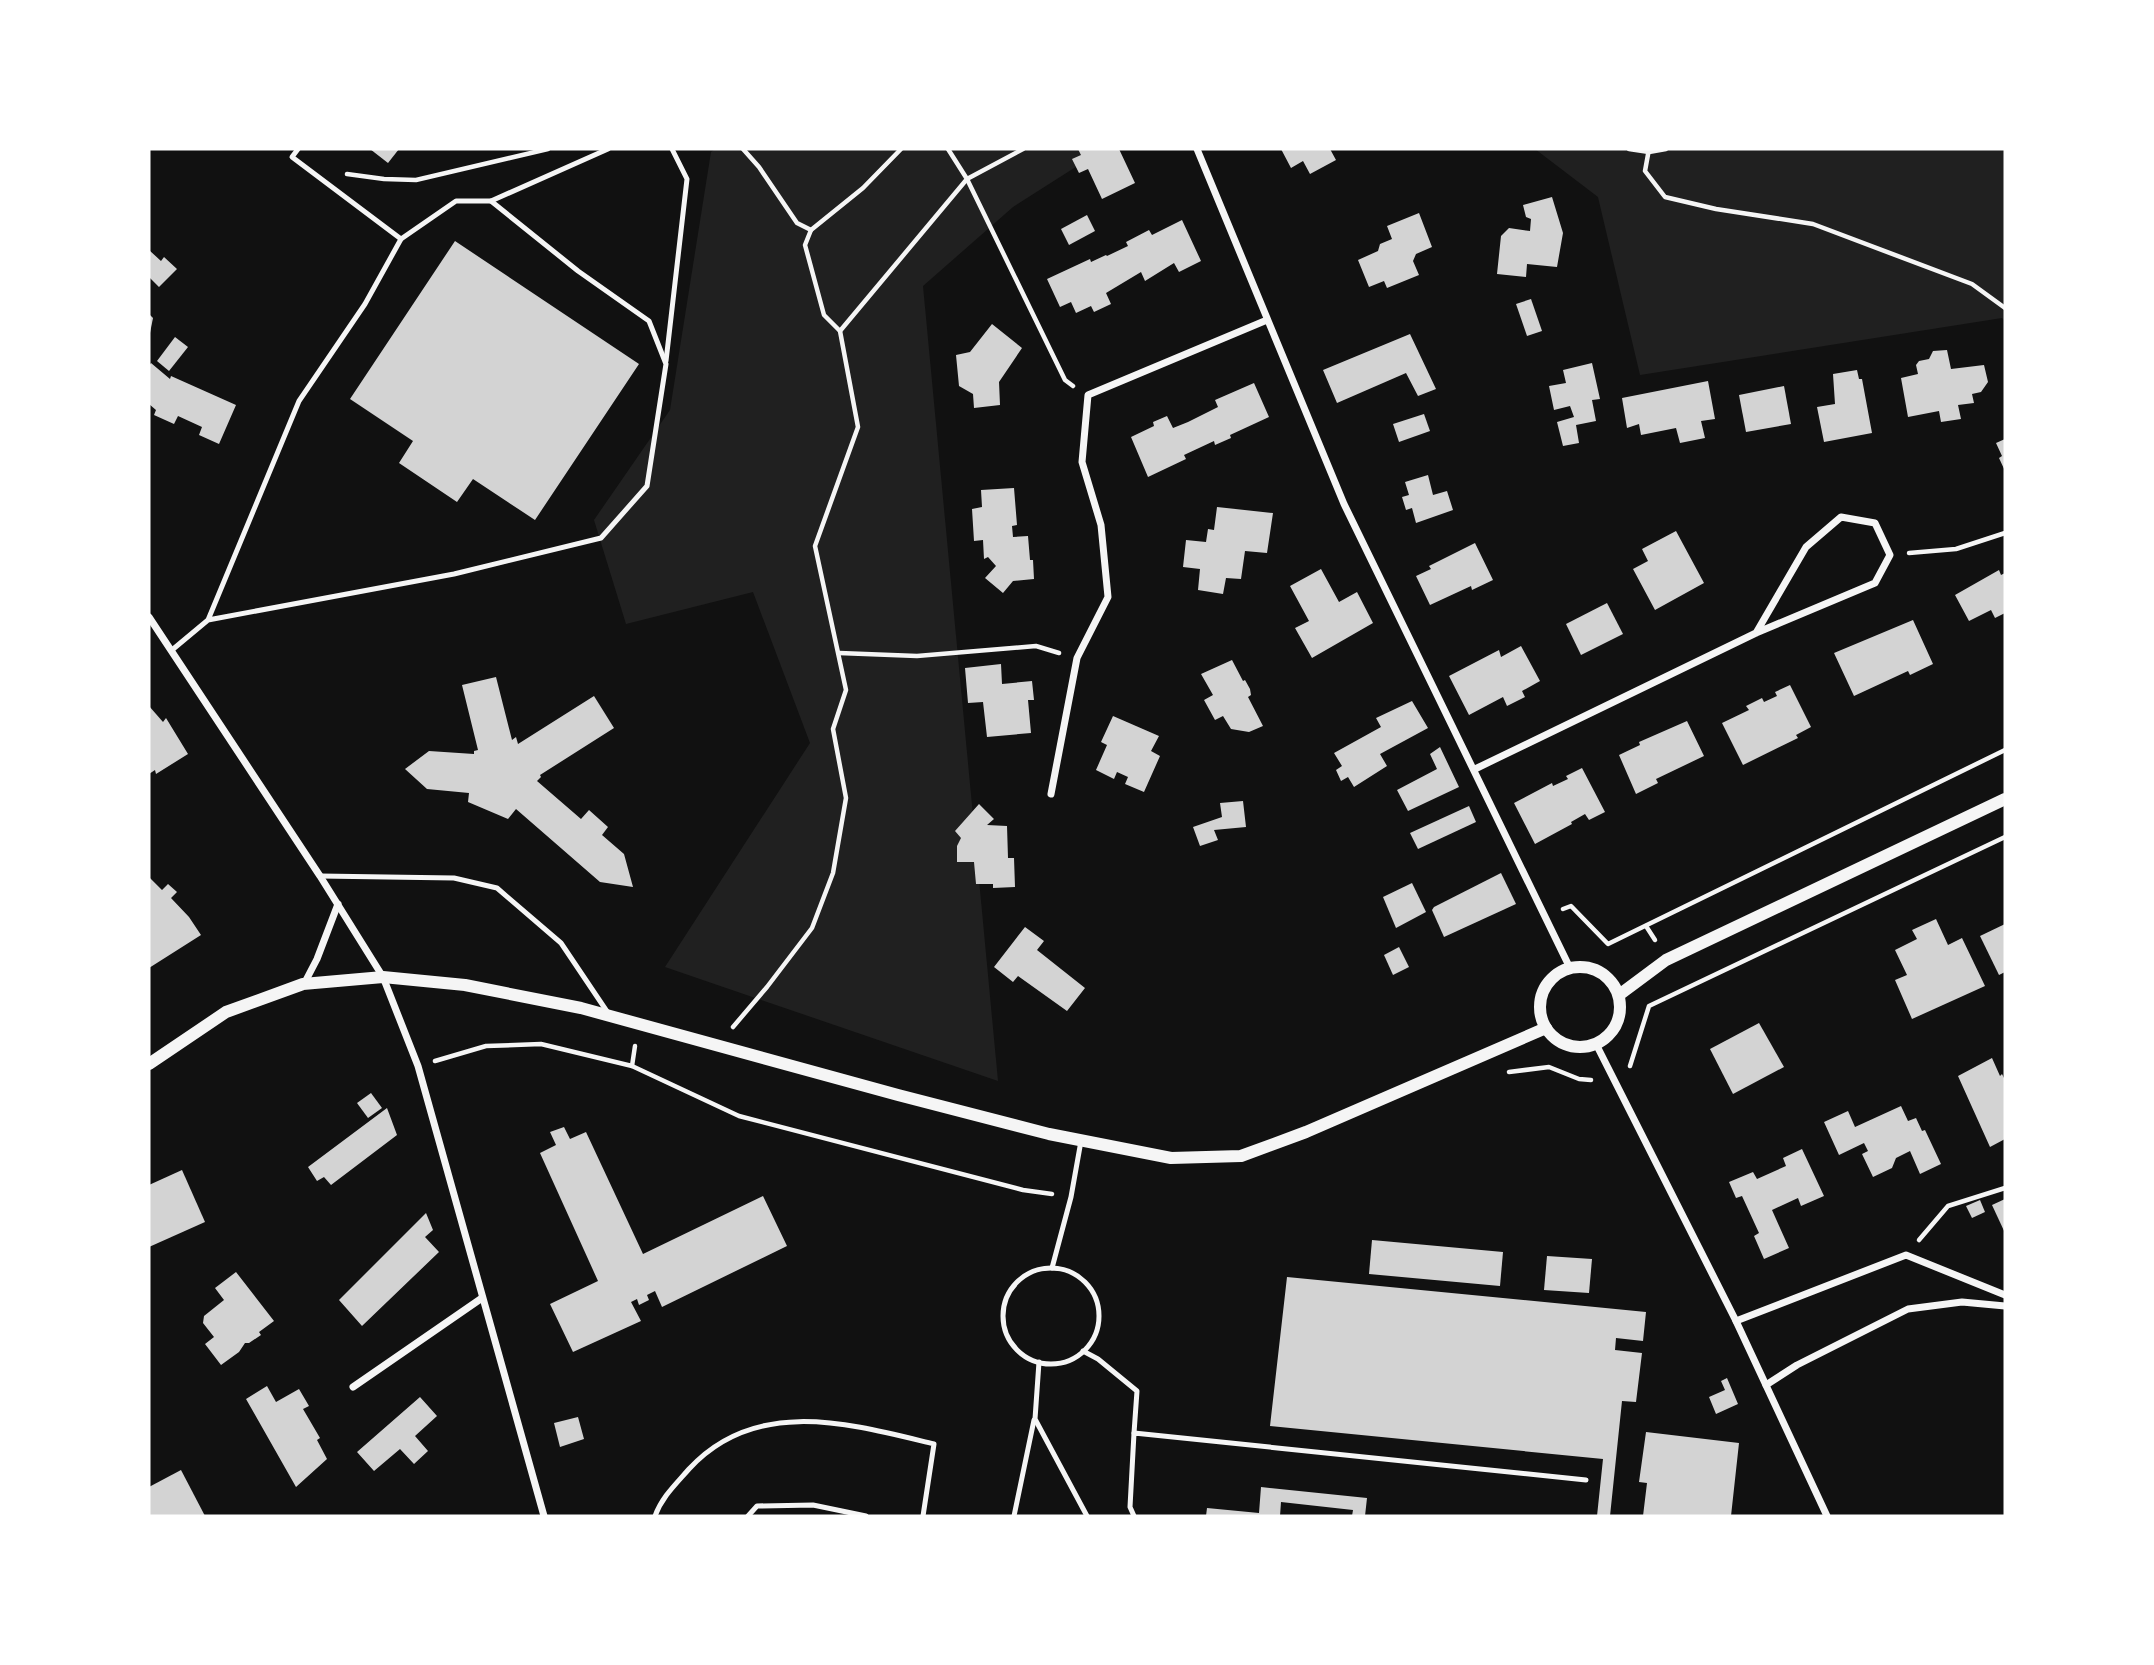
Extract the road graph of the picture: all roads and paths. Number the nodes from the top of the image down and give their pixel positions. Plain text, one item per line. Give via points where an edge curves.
1 (298, 149) edge
2 (548, 149) edge
3 (608, 149) edge
4 (672, 149) edge
5 (743, 149) edge
6 (901, 149) edge
7 (948, 149) edge
8 (1023, 149) edge
9 (1197, 149) edge
10 (1629, 149) edge
11 (1666, 149) edge
12 (1649, 150) edge
13 (345, 173) dead end
14 (967, 180) junction
15 (491, 201) junction
16 (811, 230) junction
17 (401, 239) junction
18 (2005, 308) edge
19 (1268, 320) junction
20 (839, 331) junction
21 (666, 365) junction
22 (1088, 395) junction
23 (2005, 533) edge
24 (1891, 555) junction
25 (149, 617) edge
26 (208, 620) junction
27 (1756, 633) junction
28 (173, 650) junction
29 (838, 653) junction
30 (1077, 658) junction
31 (2005, 750) edge
32 (1475, 769) junction
33 (1051, 794) dead end
34 (2005, 799) edge
35 (2005, 836) edge
36 (320, 876) junction
37 (338, 904) junction
38 (1544, 914) junction
39 (1570, 968) junction
40 (383, 977) junction
41 (303, 984) junction
42 (1619, 995) junction
43 (610, 1016) junction
44 (1546, 1028) junction
45 (1596, 1044) junction
46 (718, 1046) junction
47 (149, 1064) edge
48 (418, 1066) junction
49 (1509, 1072) dead end
50 (1616, 1083) junction
51 (1082, 1140) junction
52 (2005, 1188) edge
53 (1071, 1197) junction
54 (1906, 1255) junction
55 (1052, 1268) junction
56 (2005, 1295) edge
57 (482, 1298) junction
58 (2005, 1306) edge
59 (1736, 1321) junction
60 (1083, 1351) junction
61 (1039, 1362) junction
62 (1766, 1385) junction
63 (353, 1387) dead end
64 (1035, 1419) junction
65 (1134, 1433) junction
66 (1586, 1480) dead end
67 (544, 1516) edge
68 (655, 1516) edge
69 (748, 1516) edge
70 (866, 1516) edge
71 (923, 1516) edge
72 (1014, 1516) edge
73 (1087, 1516) edge
74 (1134, 1516) edge
75 (1827, 1516) edge

1 - 17 lane via 292,157
2 - 13 path via 416,180
3 - 15 lane
4 - 21 lane via 687,180
5 - 16 path via 797,223
6 - 16 path via 863,188
7 - 14 path
8 - 14 path
9 - 19 street
10 - 12 path
11 - 12 path
12 - 18 path via 1645,171 1665,197 1813,224 1972,284
14 - 20 path
14 - 22 path via 1065,380
15 - 17 lane via 456,201
15 - 21 lane via 649,321
16 - 20 path via 805,245 824,315
17 - 26 lane via 365,304 299,401
19 - 22 street
19 - 32 street via 1345,504
20 - 29 path via 858,427 815,545
21 - 26 lane via 647,486 601,538 454,574
22 - 30 street via 1082,462 1101,525 1108,597
23 - 24 path via 1956,549
24 - 27 street via 1875,583
24 - 27 street via 1875,523 1841,517 1806,547
25 - 28 street
26 - 28 lane
27 - 32 street
28 - 36 street
29 - 30 path via 917,656 1036,646
29 - 46 path via 846,690 833,729 846,798 833,873 812,928
30 - 33 street
31 - 38 path via 1608,944 1571,906
32 - 38 street
34 - 42 street via 1666,960
35 - 50 path via 1649,1006 1632,1064
36 - 37 street
36 - 43 lane via 454,878 497,888 561,943
37 - 40 street
37 - 41 street
38 - 39 street
39 - 42 street via 1594,969
39 - 44 street via 1558,973 1542,992 1541,1017
40 - 41 street
40 - 43 street via 465,985
40 - 48 street
41 - 47 street via 226,1012
42 - 45 street via 1621,1007 1614,1029
43 - 46 street
44 - 45 street via 1562,1043
44 - 51 street via 1241,1156 1171,1158
45 - 50 street
46 - 51 street
48 - 53 path via 486,1046 541,1044 632,1066 739,1116 1023,1190
48 - 57 street
49 - 50 path via 1549,1067 1579,1079
50 - 59 street
51 - 53 lane
52 - 54 path via 1948,1206
53 - 55 lane
54 - 56 street
54 - 59 street
55 - 60 lane via 1077,1275 1097,1304 1098,1326
55 - 61 lane via 1030,1272 1016,1282 1006,1297 1003,1314 1014,1347
57 - 63 street
57 - 67 street
58 - 62 street via 1962,1303 1908,1309
59 - 62 street
60 - 61 lane via 1069,1360
60 - 65 lane via 1137,1391
61 - 64 lane
62 - 75 street
64 - 72 lane
64 - 73 lane
65 - 66 lane
65 - 74 lane via 1130,1507
68 - 71 lane via 661,1500 702,1455 743,1431 789,1421 855,1425 934,1444
69 - 70 lane via 757,1506 813,1505

